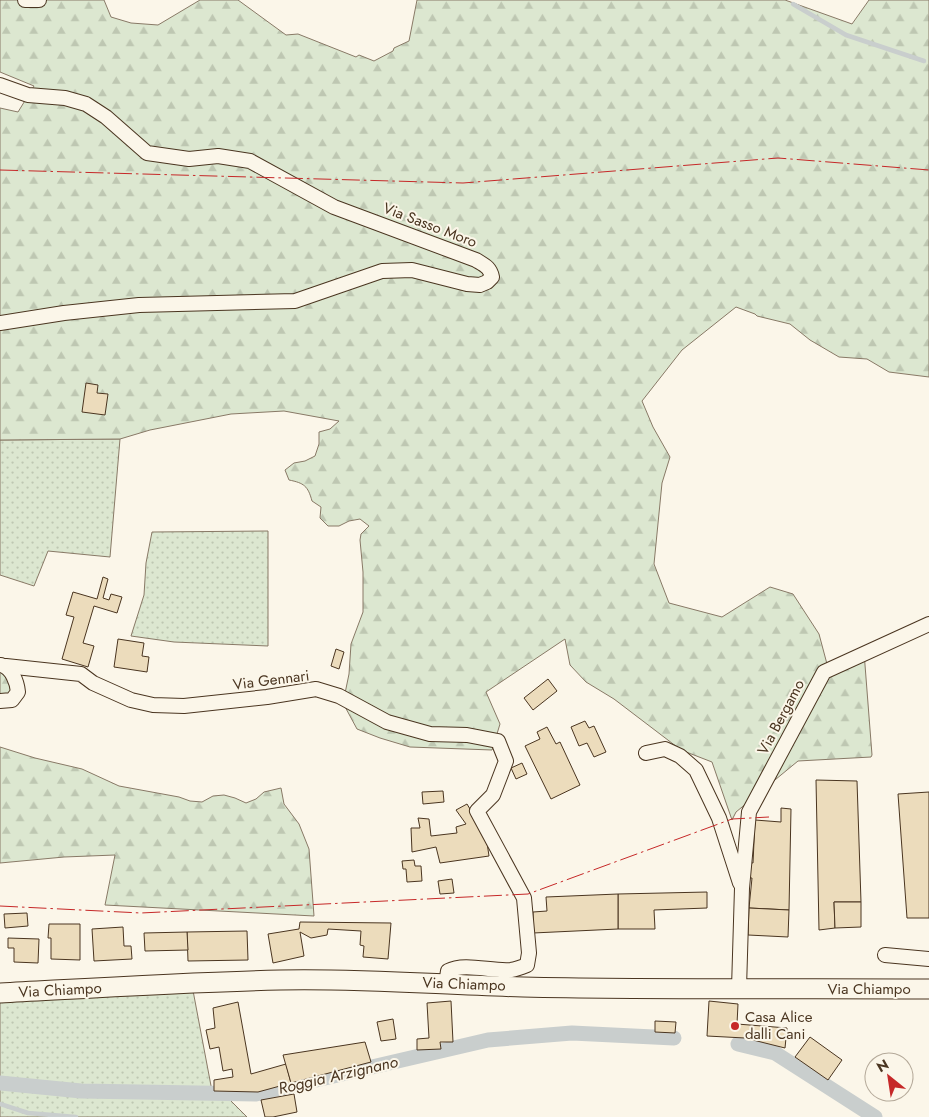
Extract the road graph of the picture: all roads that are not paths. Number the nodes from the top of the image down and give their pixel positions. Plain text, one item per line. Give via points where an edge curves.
1 (25, 0) edge
2 (39, 0) edge
3 (0, 86) edge
4 (0, 323) edge
5 (929, 624) edge
6 (3, 666) edge
7 (0, 701) edge
8 (646, 753) dead end
9 (742, 888) junction
10 (885, 955) dead end
11 (929, 959) edge
12 (446, 984) junction
13 (739, 988) junction
14 (929, 989) edge
15 (0, 993) edge

1 - 2 street
3 - 4 street, Via Sasso Moro via 28,96 65,98 86,104 147,153 188,159 218,156 250,161 334,207 476,260 486,266 492,277 480,284 467,284 412,270 382,271 295,301 139,305
5 - 9 street, Via Bergamo via 824,672 749,812
6 - 7 street via 17,683 18,692 12,700
6 - 12 street, Via Gennari via 81,674 131,700 153,705 184,706 316,690 339,696 387,722 430,734 467,735 498,741 506,761 493,795 478,811 524,898 529,953 527,965 511,970 453,969 448,971
8 - 9 street, Via Bergamo via 665,749 680,756 696,770 719,818
9 - 13 street, Via Bergamo
10 - 11 street
12 - 13 main road, Via Chiampo
12 - 15 main road, Via Chiampo via 282,980
13 - 14 main road, Via Chiampo

